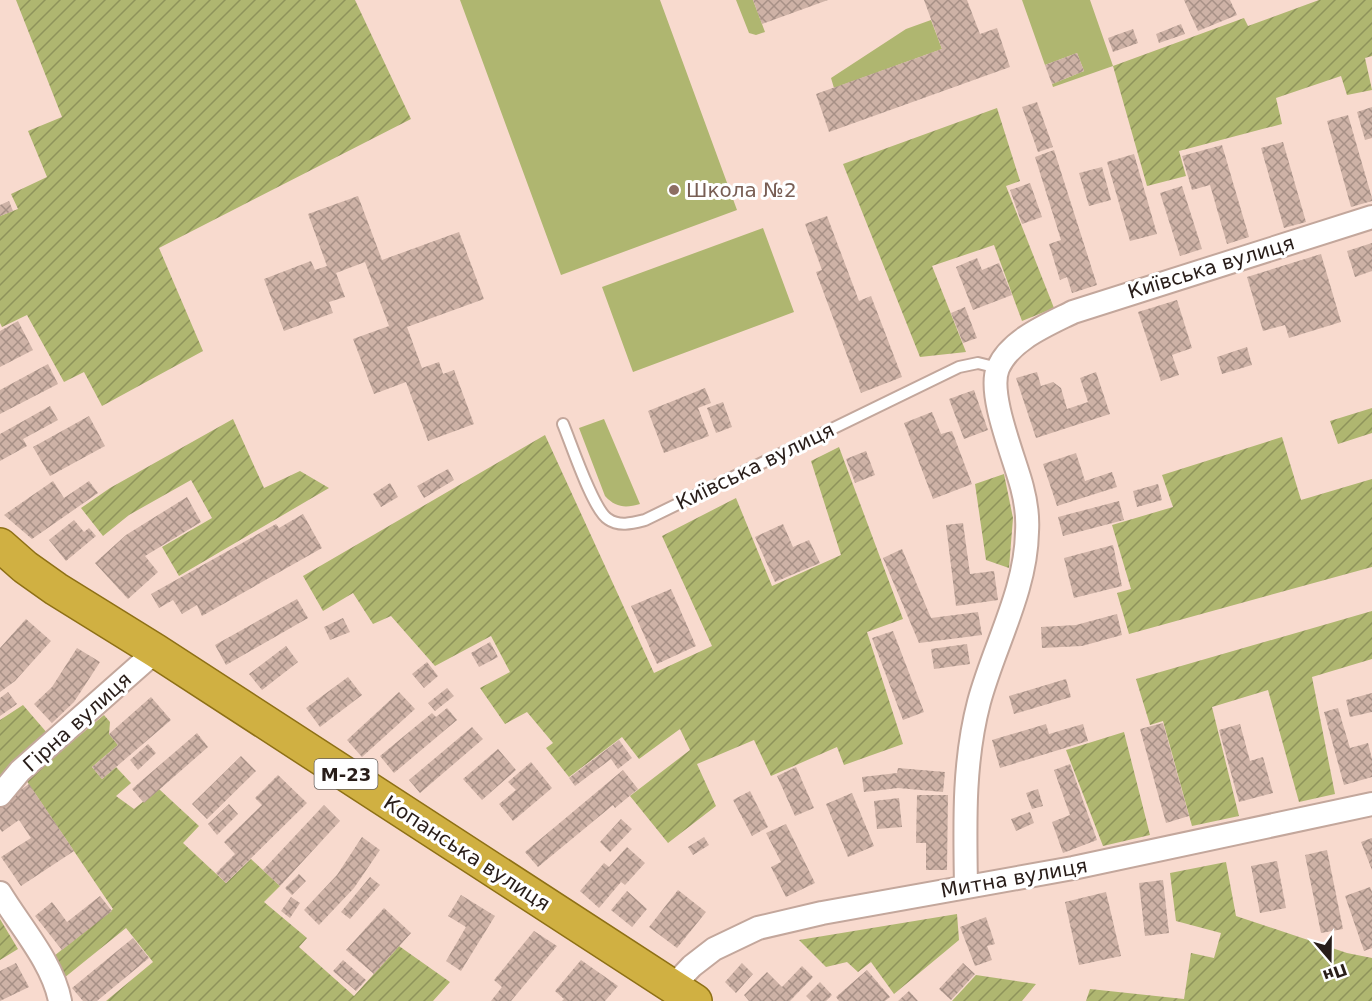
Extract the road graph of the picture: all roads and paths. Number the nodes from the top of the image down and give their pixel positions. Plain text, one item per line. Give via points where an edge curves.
1 (1372, 217) edge
2 (998, 368) junction
3 (563, 424) dead end
4 (0, 545) edge
5 (156, 651) junction
6 (0, 795) edge
7 (1372, 804) edge
8 (966, 887) junction
9 (0, 893) edge
10 (684, 994) edge
11 (60, 1001) edge

1 - 2 street, Київська вулиця via 1072,312 1022,341
2 - 3 lane, Київська вулиця via 978,363 959,368 630,524 607,519 597,506
2 - 8 street via 998,406 1023,489 1028,534 1018,586 971,734 965,790
4 - 5 highway, Копанська вулиця / М-23 via 56,590
5 - 6 street, Гірна вулиця via 20,771
5 - 10 highway, Копанська вулиця / М-23
7 - 8 street, Митна вулиця
8 - 10 street, Митна вулиця via 758,928 714,949 692,966
9 - 11 street via 37,950

